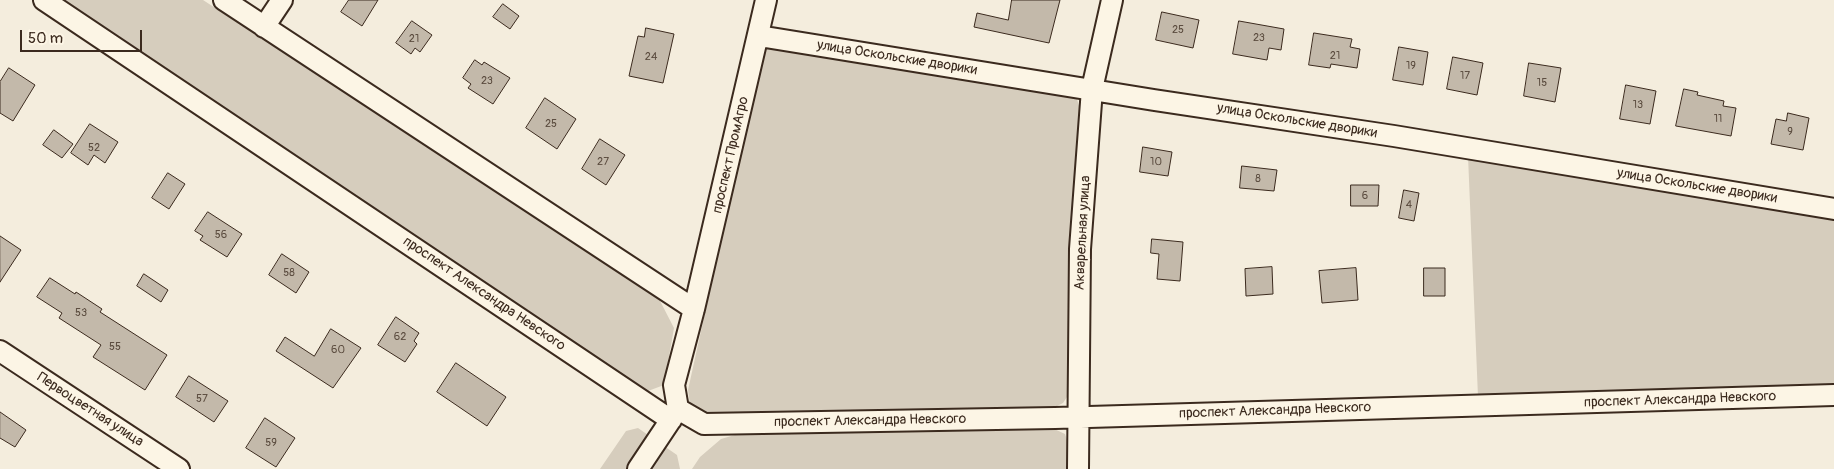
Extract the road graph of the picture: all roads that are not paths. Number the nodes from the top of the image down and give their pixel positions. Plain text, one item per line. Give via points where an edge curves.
1 (44, 0) edge
2 (224, 0) edge
3 (282, 0) edge
4 (766, 0) edge
5 (1112, 0) edge
6 (264, 27) junction
7 (759, 36) junction
8 (1092, 89) junction
9 (1834, 209) edge
10 (694, 309) junction
11 (0, 351) edge
12 (1834, 396) edge
13 (674, 415) junction
14 (1078, 417) junction
15 (179, 469) edge
16 (638, 469) edge
17 (1078, 469) edge

1 - 13 street, проспект Александра Невского
2 - 6 street
3 - 6 street
4 - 7 street, проспект ПромАгро
5 - 8 street, Акварельная улица
6 - 10 street
7 - 8 street, улица Оскольские дворики
7 - 10 street, проспект ПромАгро
8 - 9 street, улица Оскольские дворики
8 - 14 street, Акварельная улица via 1080,249
10 - 13 street, проспект ПромАгро via 674,385
11 - 15 street, Первоцветная улица
12 - 14 street, проспект Александра Невского
13 - 14 street, проспект Александра Невского via 704,424
13 - 16 street
14 - 17 street, Акварельная улица

